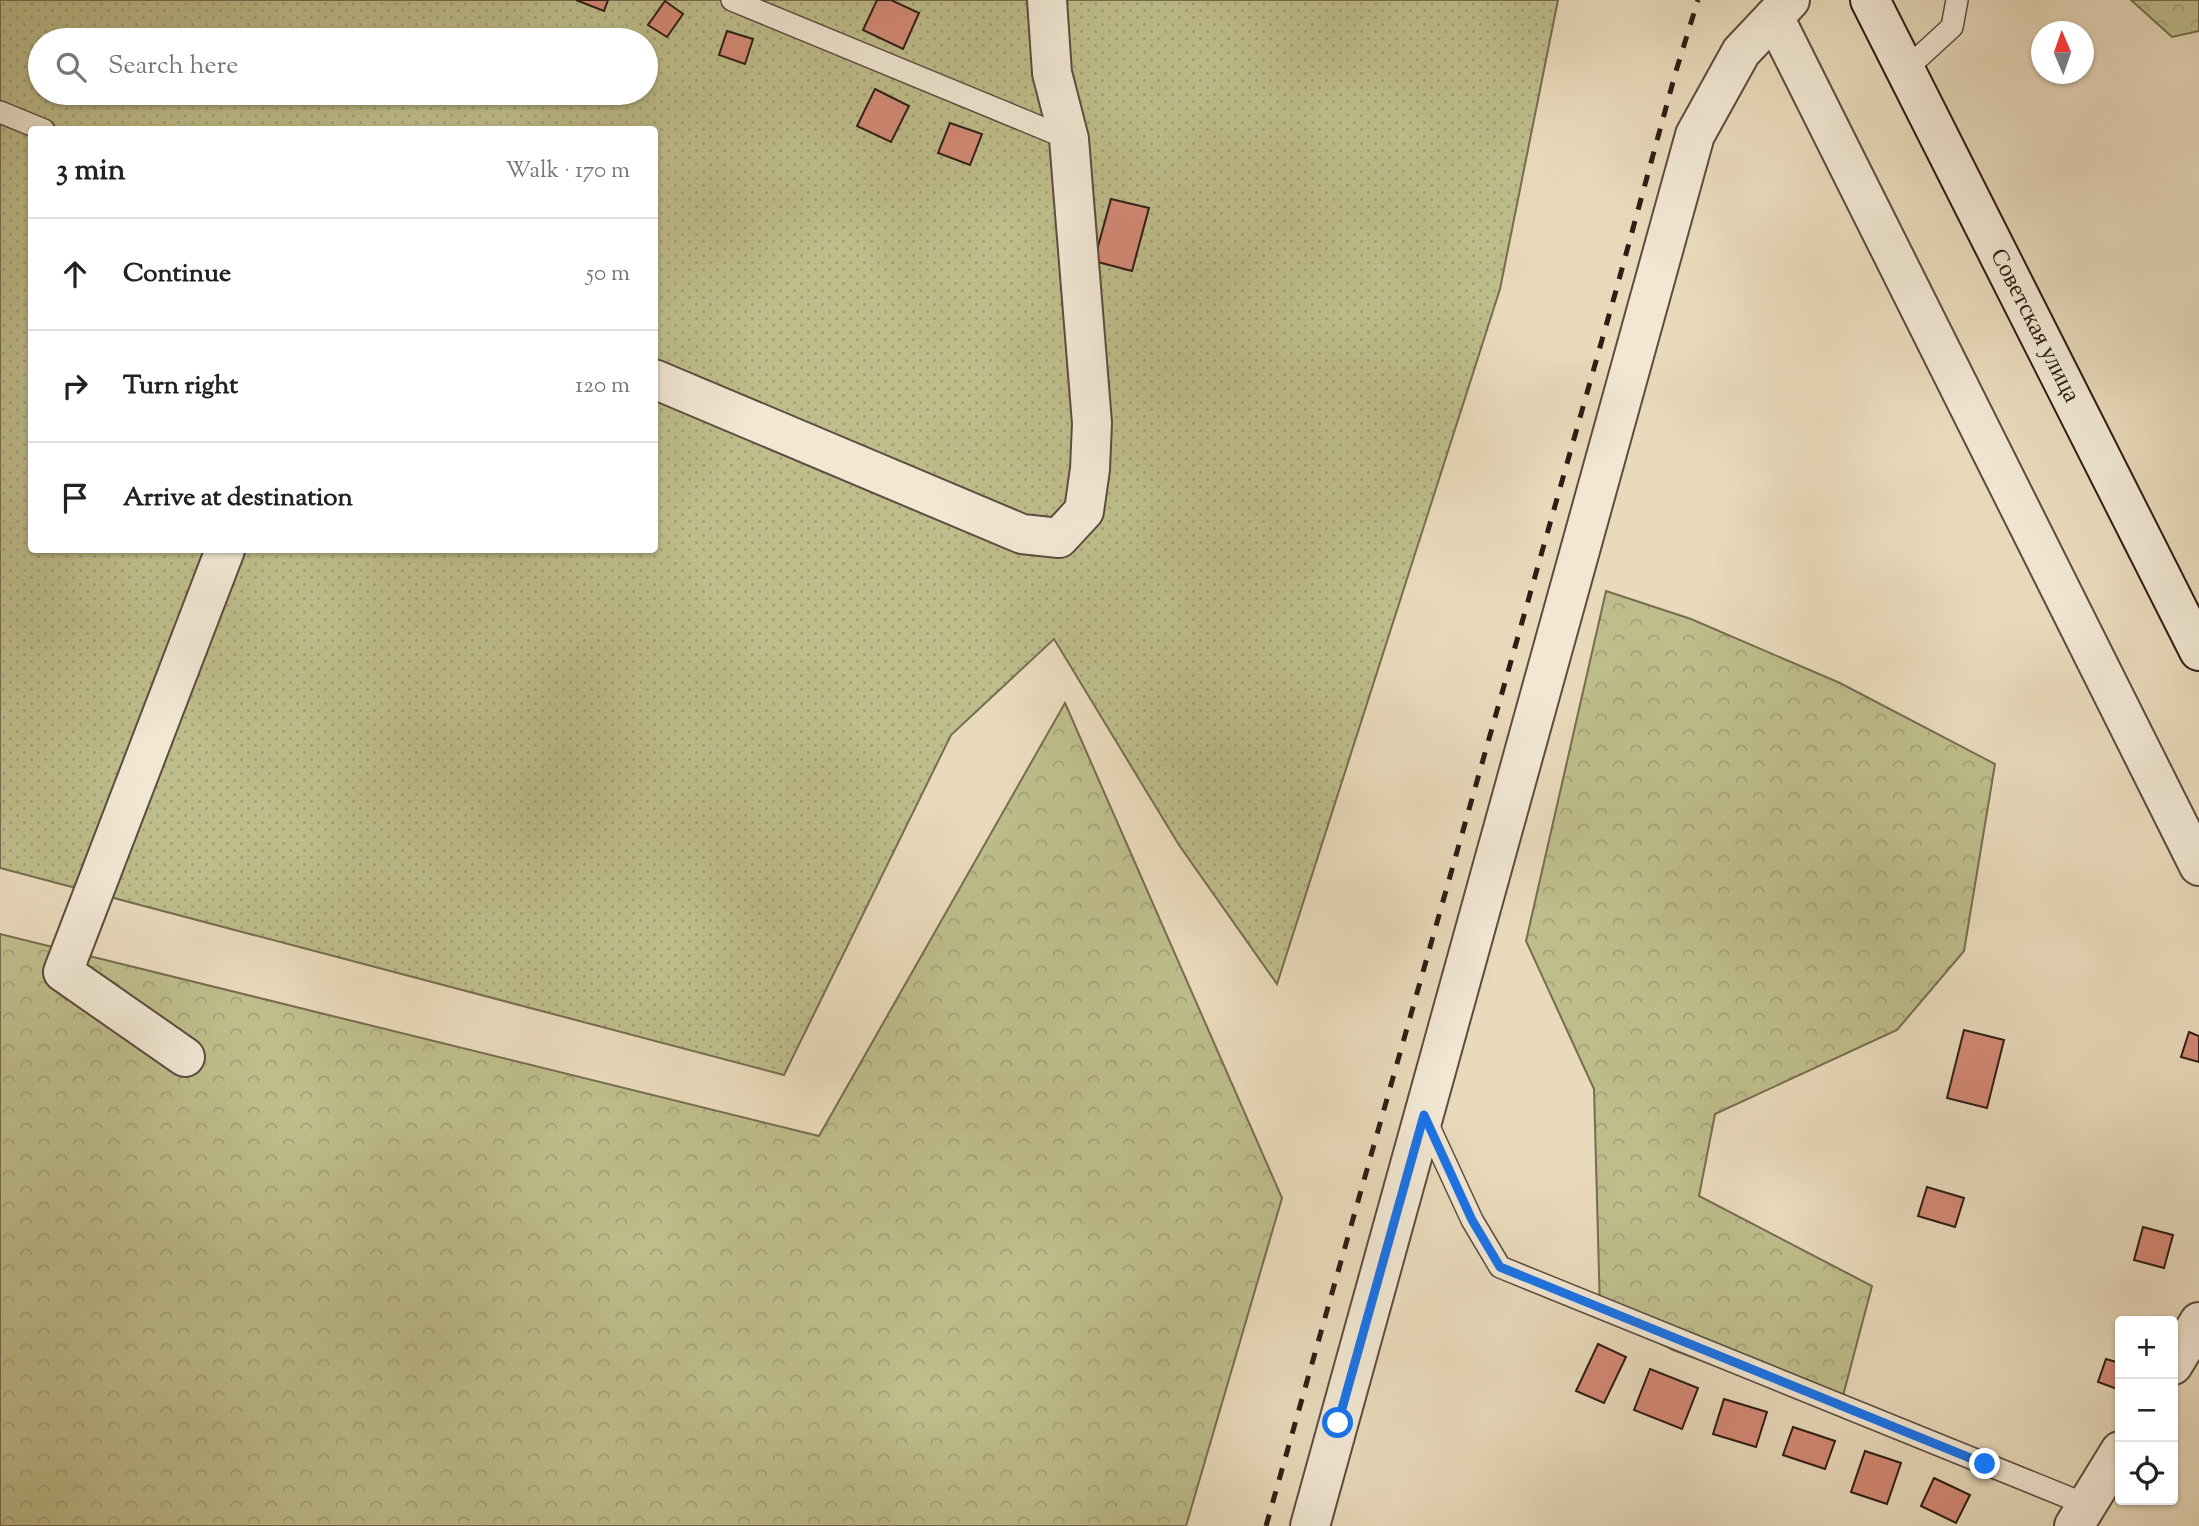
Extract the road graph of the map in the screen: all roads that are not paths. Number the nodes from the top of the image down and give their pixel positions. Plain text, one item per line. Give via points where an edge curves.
1 (732, 0) edge
2 (1047, 0) edge
3 (1870, 0) edge
4 (1956, 0) edge
5 (1782, 9) edge
6 (1904, 71) junction
7 (0, 112) edge
8 (34, 126) edge
9 (1069, 139) junction
10 (658, 381) edge
11 (224, 553) edge
12 (2199, 651) edge
13 (2199, 866) edge
14 (185, 1057) dead end
15 (1424, 1115) junction
16 (2199, 1322) edge
17 (2178, 1357) edge
18 (2115, 1459) edge
19 (2081, 1516) edge
20 (1310, 1526) edge

1 - 9 lane
2 - 9 street via 1052,73
3 - 6 street, Советская улица
4 - 6 lane via 1952,27
5 - 13 street
5 - 15 street via 1741,52 1695,135
6 - 12 street, Советская улица
7 - 8 lane
9 - 10 street via 1092,423 1084,512 1059,538 1022,534
11 - 14 street via 63,972
15 - 19 lane via 1472,1220 1500,1267
15 - 20 street
16 - 17 street
18 - 19 street

